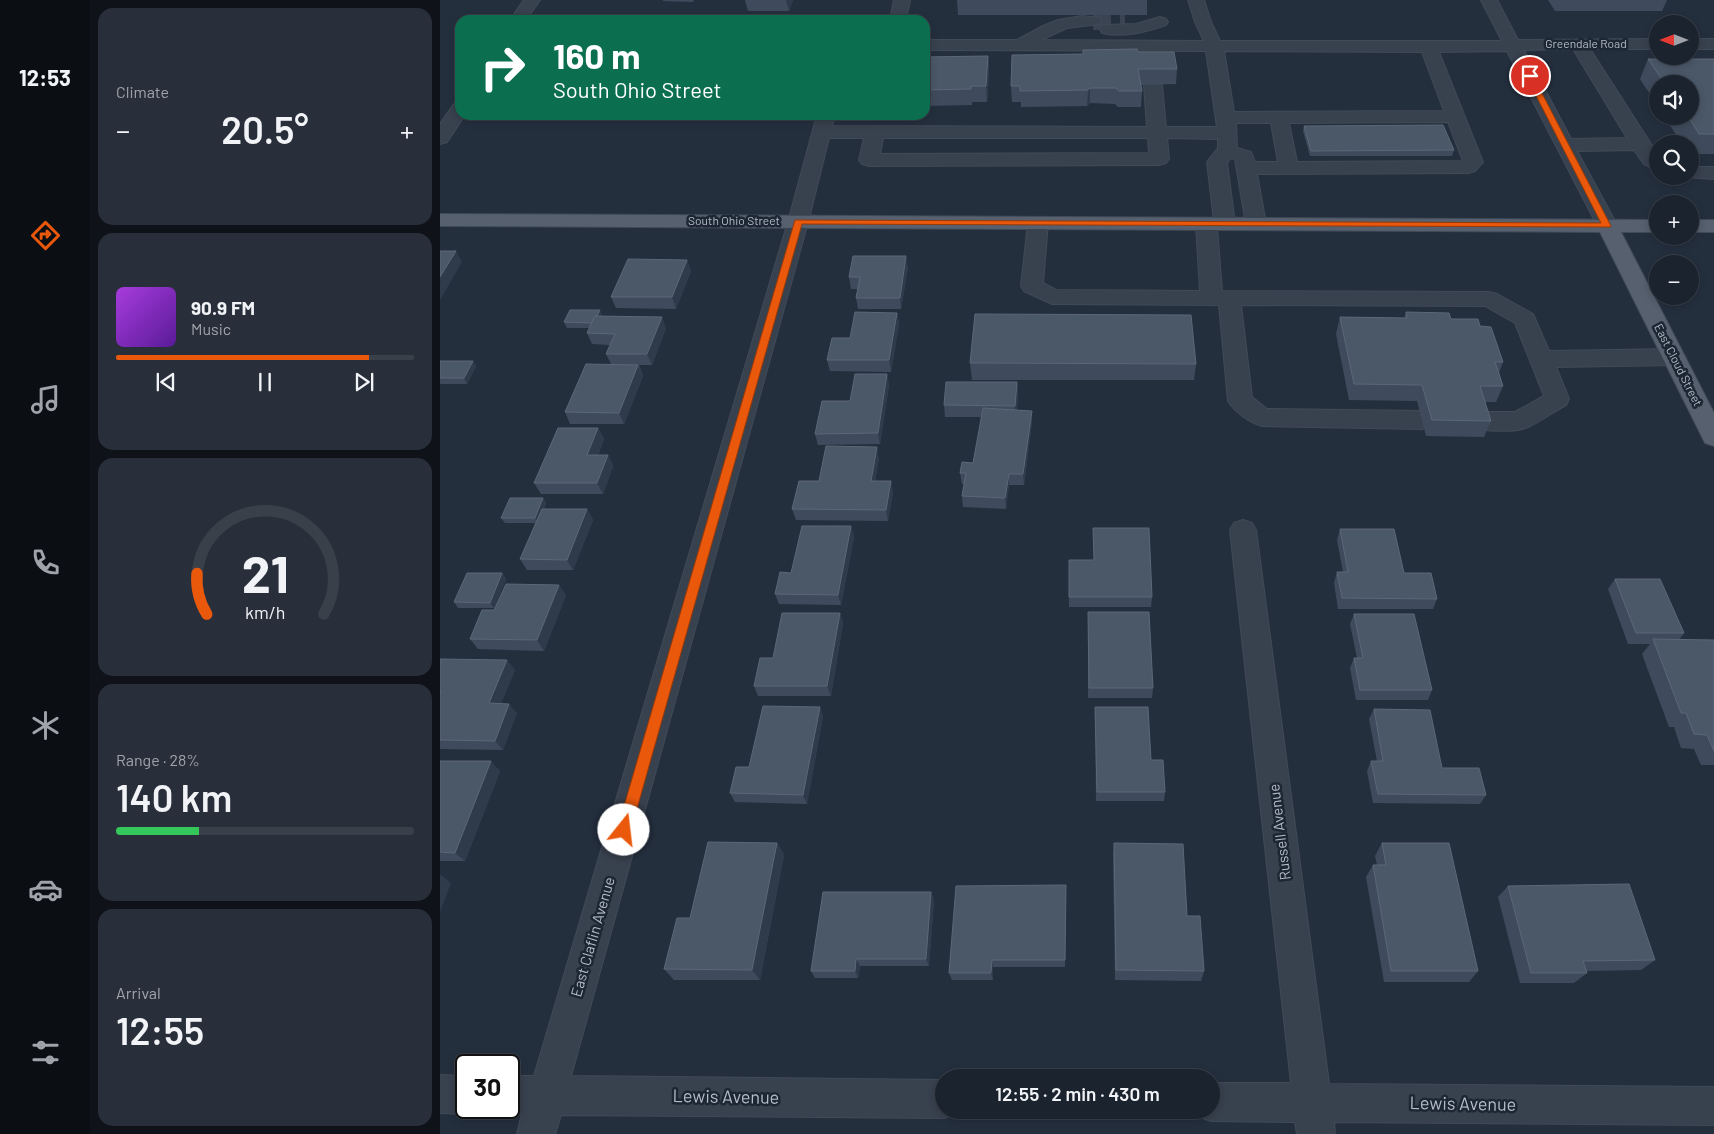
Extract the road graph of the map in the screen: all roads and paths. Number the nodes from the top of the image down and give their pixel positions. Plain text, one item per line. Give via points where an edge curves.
1 (532, 0) edge
2 (902, 0) edge
3 (1196, 0) edge
4 (1489, 0) edge
5 (522, 15) edge
6 (899, 15) edge
7 (1093, 20) tunnel mouth
8 (1126, 20) tunnel mouth
9 (1160, 22) junction
10 (1188, 22) junction
11 (1049, 28) junction
12 (1578, 44) junction
13 (1649, 44) edge
14 (1699, 44) edge
15 (1714, 44) edge
16 (930, 45) edge
17 (1022, 45) junction
18 (1214, 45) junction
19 (1428, 46) junction
20 (1514, 46) junction
21 (1153, 85) edge
22 (455, 116) edge
23 (1454, 116) junction
24 (1279, 117) junction
25 (824, 124) edge
26 (874, 133) junction
27 (1158, 133) junction
28 (1227, 133) junction
29 (440, 138) edge
30 (1640, 144) junction
31 (1565, 145) junction
32 (1649, 157) edge
33 (1246, 168) junction
34 (1289, 168) junction
35 (1699, 173) edge
36 (1714, 174) edge
37 (440, 220) edge
38 (798, 222) junction
39 (1038, 223) junction
40 (1216, 224) junction
41 (1256, 224) junction
42 (1607, 226) junction
43 (1649, 226) edge
44 (1699, 226) edge
45 (1714, 226) edge
46 (1220, 298) junction
47 (1674, 357) junction
48 (1541, 359) junction
49 (1422, 420) dead end
50 (1479, 421) edge
51 (1714, 436) edge
52 (1244, 530) dead end
53 (440, 1094) edge
54 (455, 1095) edge
55 (520, 1095) edge
56 (548, 1095) junction
57 (935, 1099) edge
58 (1220, 1103) edge
59 (1714, 1106) edge
60 (1315, 1118) edge
61 (536, 1134) edge

1 - 5 street
2 - 6 street
3 - 10 street
4 - 20 street, East Cloud Street
7 - 11 street via 1072,20
8 - 9 street
9 - 10 street
9 - 11 street via 1137,29
10 - 18 street
11 - 17 street
12 - 13 street, Greendale Road
12 - 20 street, Greendale Road
12 - 30 street
14 - 15 street
16 - 17 street, Greendale Road
17 - 18 street, Greendale Road via 1149,53
18 - 19 street, Greendale Road
18 - 28 street
19 - 20 street, Greendale Road
19 - 23 street
20 - 31 street, East Cloud Street
21 - 27 street
22 - 29 street
23 - 24 street via 1408,124 1332,124
23 - 34 street via 1473,162 1468,167 1421,162 1342,162
24 - 28 street
24 - 34 street
25 - 26 street
25 - 38 street, East Claflin Avenue
26 - 27 street
26 - 27 street via 869,160 1160,159
27 - 28 street
28 - 33 street via 1244,156
28 - 40 street via 1217,162
30 - 31 street
30 - 32 street
31 - 42 street, East Cloud Street
33 - 34 street
33 - 41 street
35 - 36 street
37 - 38 main road, South Ohio Street
38 - 39 main road, South Ohio Street
38 - 56 street, East Claflin Avenue
39 - 40 main road, South Ohio Street
39 - 46 street via 1032,286 1052,296
40 - 41 main road, South Ohio Street
40 - 46 street
41 - 42 main road, South Ohio Street
42 - 43 main road, South Ohio Street
42 - 47 main road, East Cloud Street
44 - 45 main road
46 - 48 street via 1489,299 1525,319
46 - 49 street via 1240,402 1262,418
47 - 48 street
47 - 51 main road, East Cloud Street
48 - 50 street via 1557,399 1519,421
52 - 60 street, Russell Avenue
53 - 54 street
55 - 56 street, Lewis Avenue
56 - 57 street, Lewis Avenue
56 - 61 street, East Claflin Avenue
58 - 60 street, Lewis Avenue
59 - 60 street, Lewis Avenue

